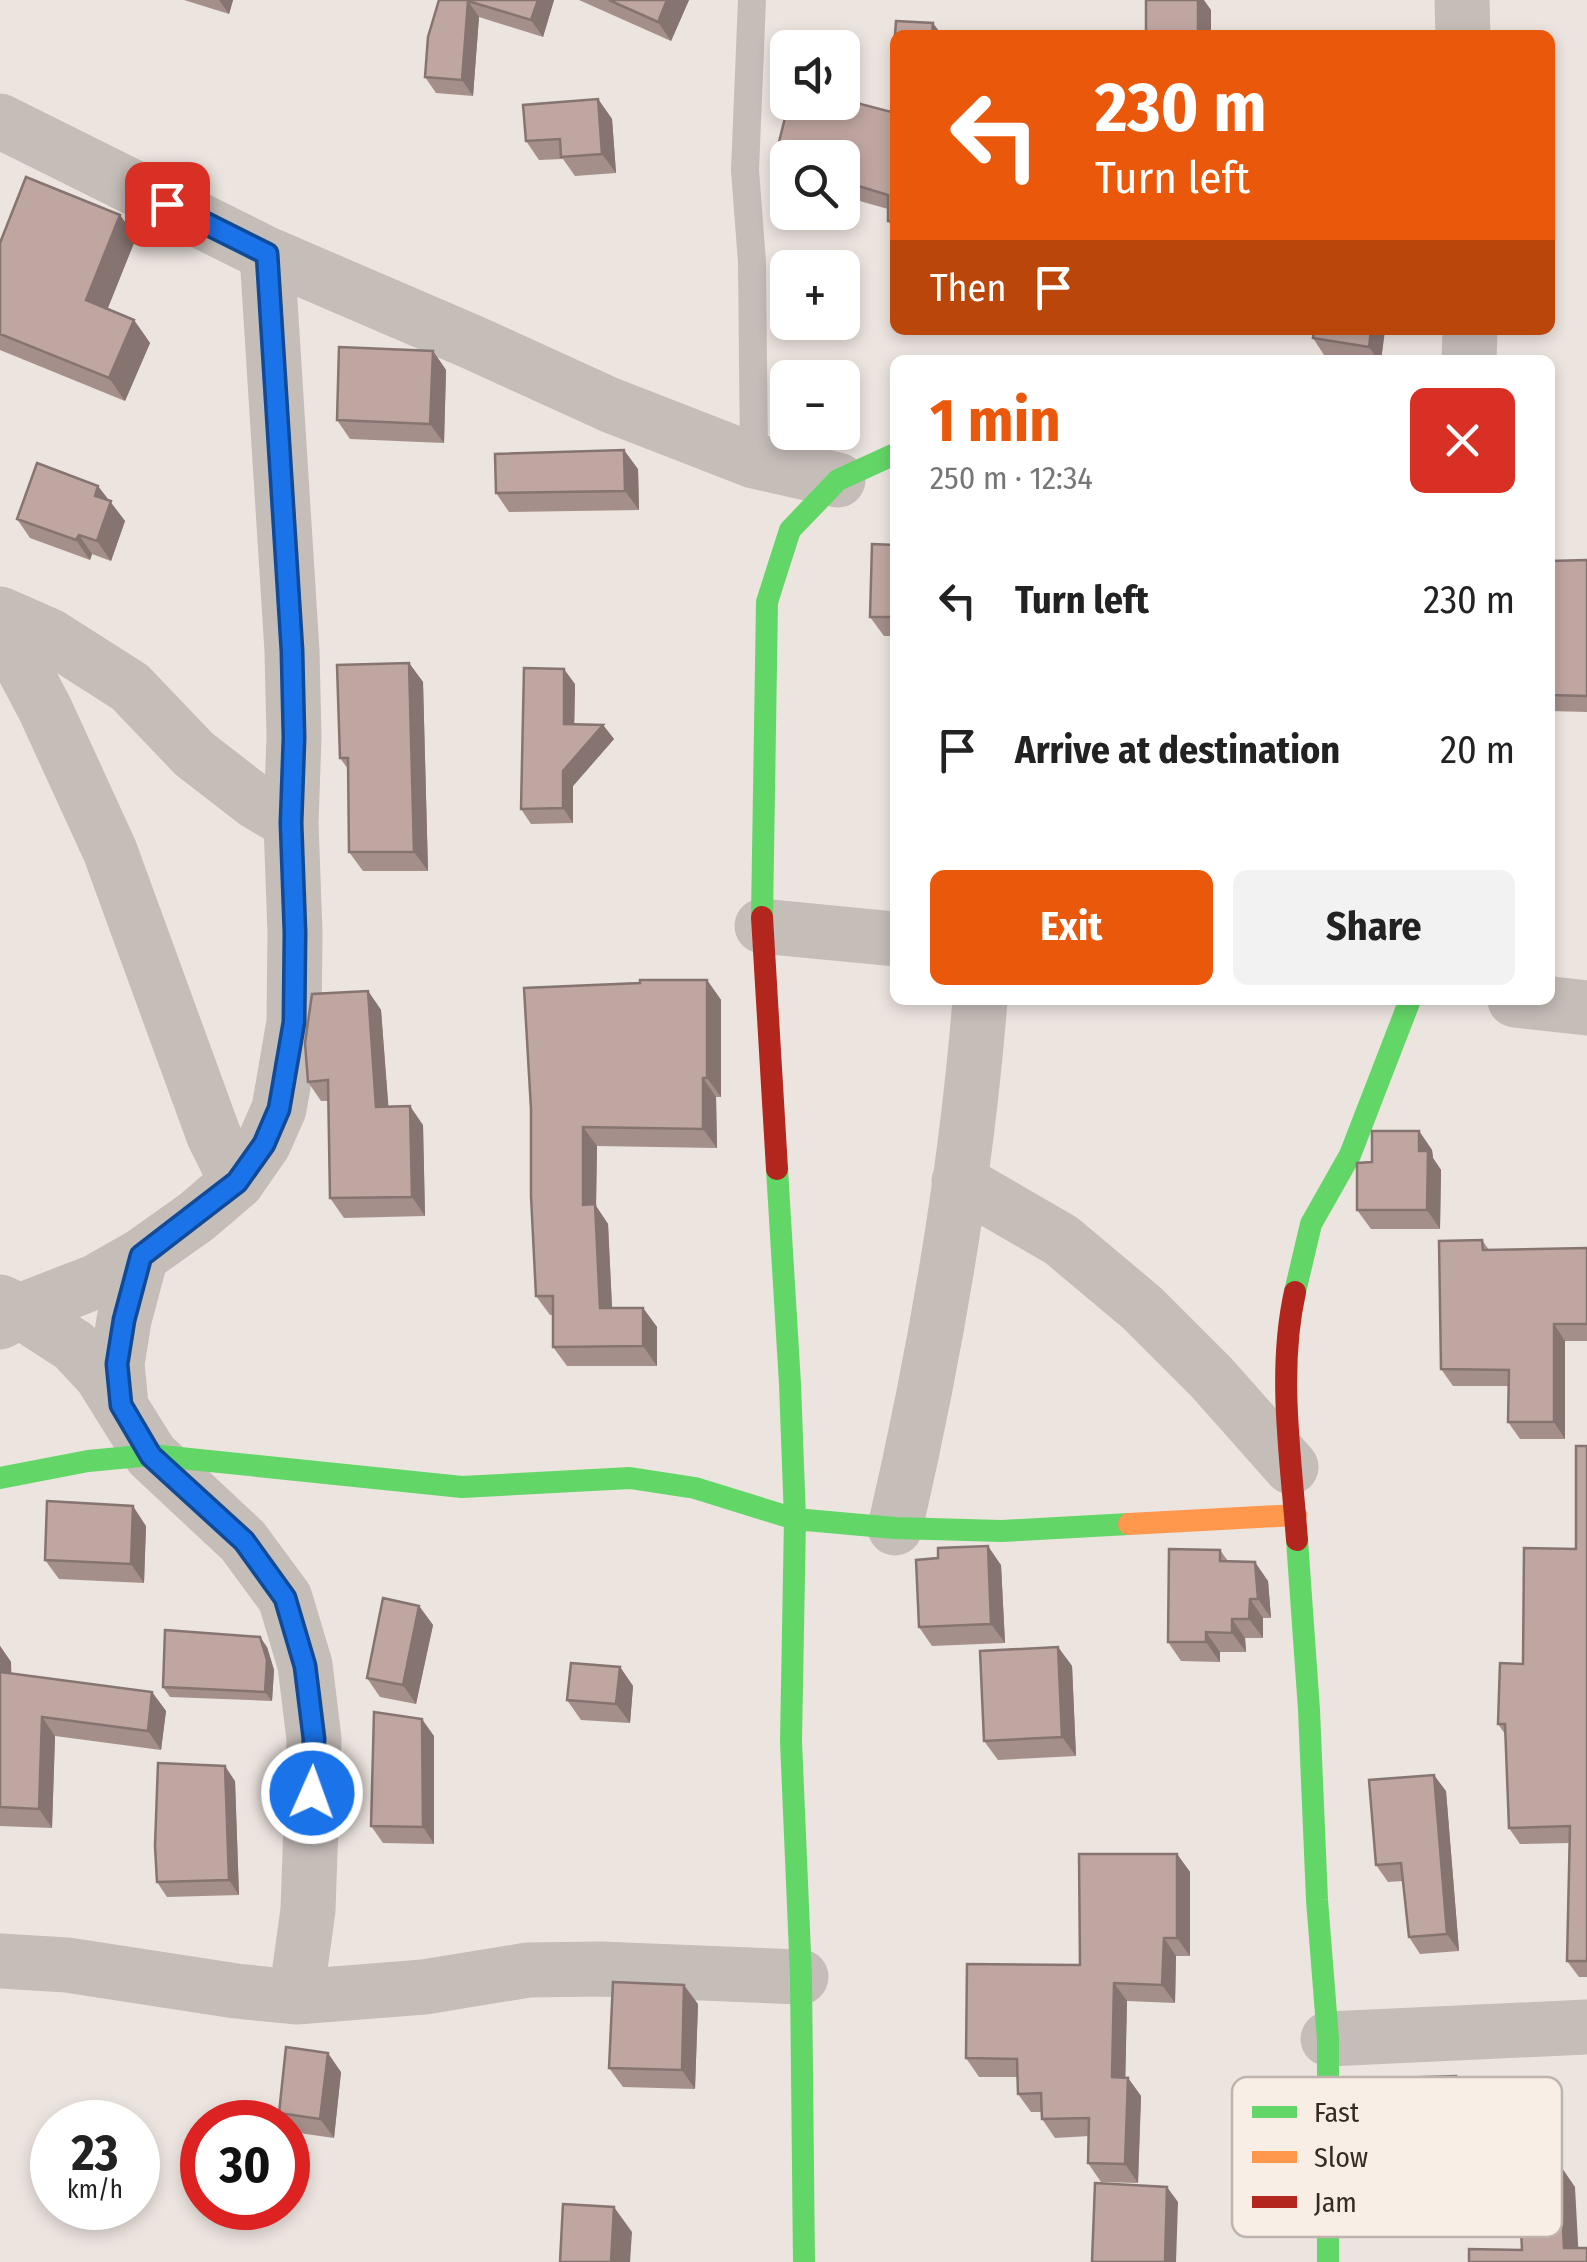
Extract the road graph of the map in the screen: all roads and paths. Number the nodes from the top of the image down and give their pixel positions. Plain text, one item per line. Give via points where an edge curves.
1 (752, 0) edge
2 (1462, 0) edge
3 (1463, 30) edge
4 (0, 120) edge
5 (267, 254) junction
6 (890, 456) edge
7 (754, 461) junction
8 (838, 480) junction
9 (0, 614) edge
10 (0, 633) edge
11 (291, 823) junction
12 (762, 926) junction
13 (890, 939) edge
14 (1555, 1004) edge
15 (979, 1005) edge
16 (1408, 1005) edge
17 (1587, 1008) edge
18 (960, 1181) junction
19 (237, 1182) junction
20 (141, 1256) junction
21 (6, 1312) edge
22 (121, 1405) junction
23 (151, 1456) junction
24 (0, 1478) edge
25 (1294, 1491) junction
26 (795, 1519) junction
27 (895, 1528) junction
28 (0, 1961) edge
29 (800, 1977) junction
30 (296, 1997) junction
31 (1587, 2027) edge
32 (1328, 2039) junction
33 (1328, 2077) edge
34 (804, 2262) edge

1 - 7 lane via 746,170
2 - 3 street
4 - 5 street
5 - 7 street via 610,406
5 - 11 street via 292,651
6 - 8 street
7 - 8 street
8 - 12 street via 790,530 767,602
9 - 11 street via 50,636 130,687 194,754
10 - 19 street via 45,709 110,852
11 - 19 street via 294,1022 279,1109
12 - 13 street
12 - 26 street
14 - 17 street
15 - 18 street
16 - 25 street via 1350,1154 1310,1224 1291,1310 1287,1404
18 - 25 street via 1061,1240 1142,1308 1212,1378
18 - 27 street
19 - 20 street
20 - 21 street via 97,1280
20 - 22 street via 117,1364
21 - 22 street via 74,1346
22 - 23 street
23 - 24 street via 88,1460
23 - 26 street via 462,1487 630,1478 695,1488
23 - 30 street via 244,1541 285,1598 305,1666 314,1739 308,1910
25 - 27 street via 1002,1531
25 - 32 street
26 - 27 street
26 - 29 street via 791,1741
28 - 30 street
29 - 30 street via 528,1970
29 - 34 street
31 - 32 street
32 - 33 street

